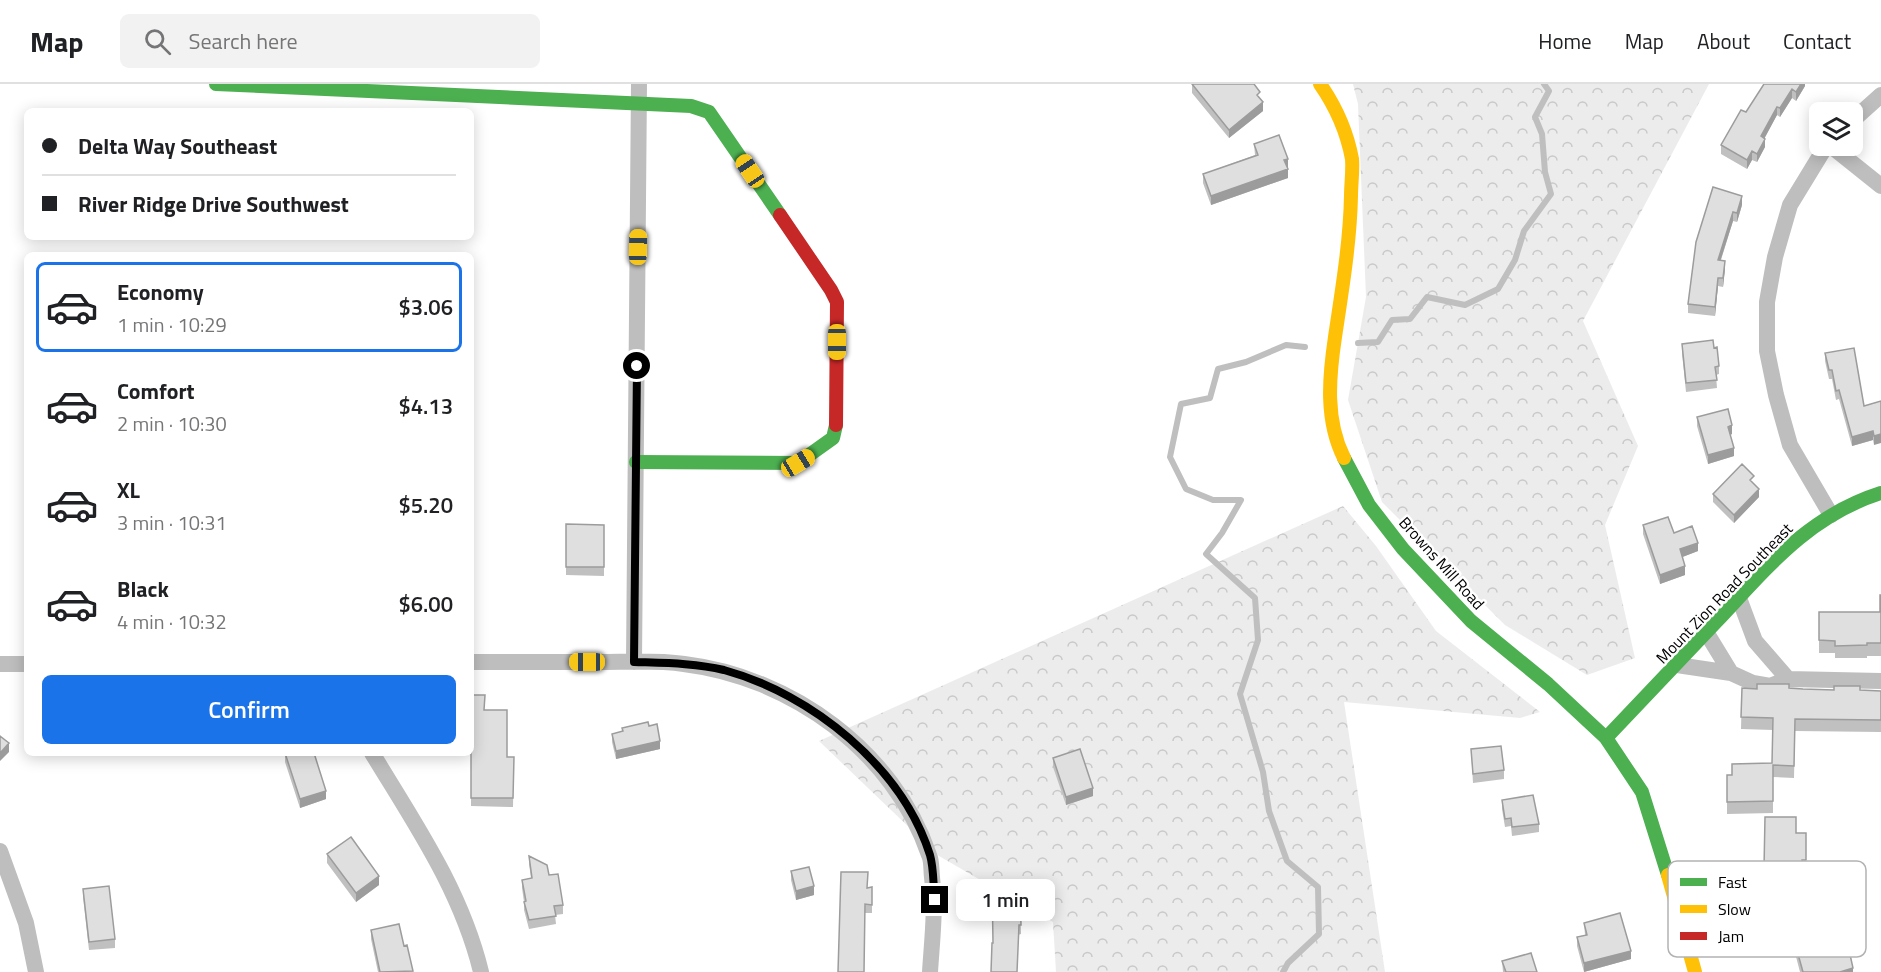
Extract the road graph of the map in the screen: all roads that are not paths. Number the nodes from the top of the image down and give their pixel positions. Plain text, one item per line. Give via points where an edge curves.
1 (216, 84) edge
2 (639, 84) edge
3 (1320, 84) edge
4 (1881, 95) edge
5 (639, 104) junction
6 (1863, 111) edge
7 (1821, 156) edge
8 (1844, 156) edge
9 (1881, 186) edge
10 (636, 462) junction
11 (1881, 493) edge
12 (1831, 515) junction
13 (1739, 598) junction
14 (1706, 632) junction
15 (474, 662) edge
16 (634, 662) junction
17 (0, 664) edge
18 (24, 664) edge
19 (1677, 665) junction
20 (1731, 673) junction
21 (1788, 679) junction
22 (1881, 681) edge
23 (1606, 738) junction
24 (374, 756) edge
25 (0, 851) edge
26 (1668, 873) edge
27 (1691, 957) edge
28 (36, 972) edge
29 (481, 972) edge
30 (930, 972) edge
31 (1695, 972) edge

1 - 5 street
2 - 5 street
3 - 23 street, Browns Mill Road via 1344,129 1352,161 1350,231 1329,378 1331,412 1340,449 1370,505 1403,549 1471,621
4 - 6 street
5 - 10 street
5 - 10 street via 691,106 709,112 831,290 837,302 837,411 833,438 798,463
7 - 12 street via 1790,205 1775,257 1767,302 1767,351 1790,445
8 - 9 street
10 - 16 street
11 - 12 street, Mount Zion Road Southeast via 1859,499
12 - 13 street, Mount Zion Road Southeast via 1786,548
13 - 14 street, Mount Zion Road Southeast
13 - 21 street via 1755,641
14 - 19 street, Mount Zion Road Southeast
14 - 20 street
15 - 16 street
16 - 30 street via 683,663 724,670 777,690 829,721 873,760 908,807 930,856 935,900
17 - 18 street
19 - 20 street
19 - 23 street, Mount Zion Road Southeast
20 - 21 street via 1770,686
21 - 22 street
23 - 26 street, Browns Mill Road via 1642,792
24 - 29 street via 440,864 465,921
25 - 28 street via 26,923
27 - 31 street, Browns Mill Road

